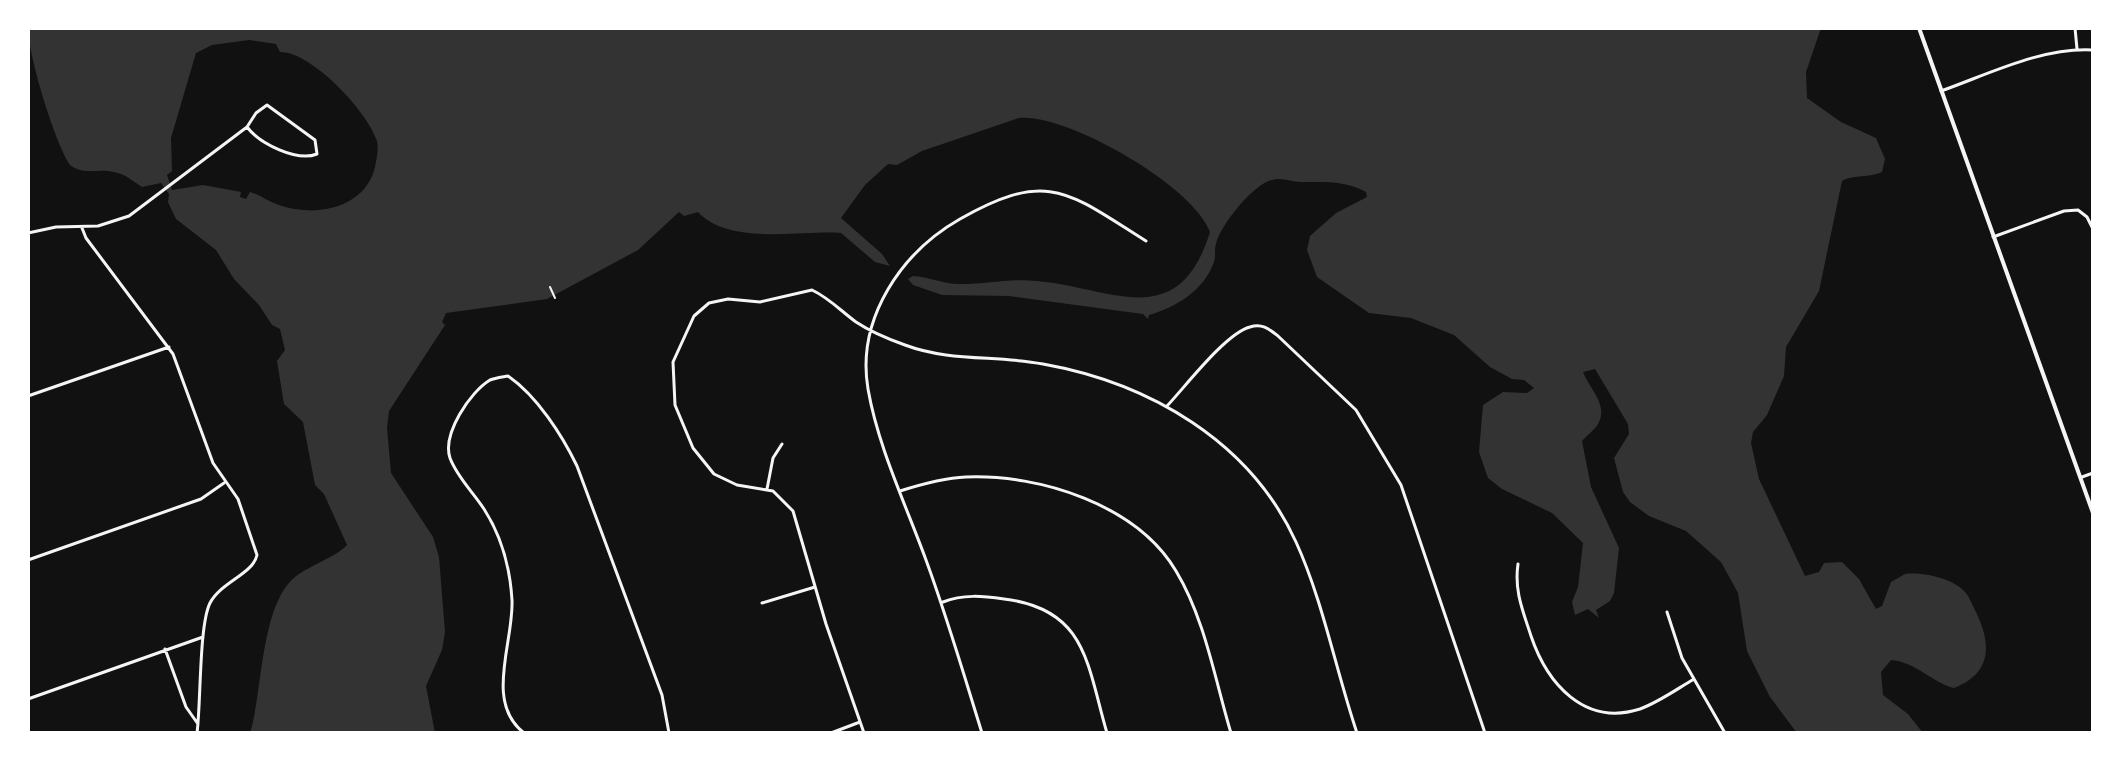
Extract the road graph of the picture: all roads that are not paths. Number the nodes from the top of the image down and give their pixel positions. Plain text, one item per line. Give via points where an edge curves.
1 (1919, 28) edge
2 (2075, 28) edge
3 (2077, 49) junction
4 (2093, 50) edge
5 (1941, 91) junction
6 (247, 127) junction
7 (82, 228) junction
8 (2093, 229) edge
9 (28, 233) edge
10 (1993, 237) junction
11 (1146, 241) dead end
12 (872, 332) junction
13 (169, 347) junction
14 (28, 396) edge
15 (1166, 407) junction
16 (782, 444) dead end
17 (2093, 473) edge
18 (2080, 478) junction
19 (224, 483) junction
20 (767, 489) junction
21 (900, 491) junction
22 (2093, 513) edge
23 (28, 560) edge
24 (1518, 564) dead end
25 (815, 587) junction
26 (762, 603) dead end
27 (942, 603) junction
28 (1667, 612) dead end
29 (203, 637) junction
30 (165, 649) junction
31 (1694, 679) junction
32 (28, 699) edge
33 (860, 722) junction
34 (198, 724) junction
35 (197, 733) edge
36 (524, 733) edge
37 (669, 733) edge
38 (831, 733) edge
39 (864, 733) edge
40 (982, 733) edge
41 (1107, 733) edge
42 (1231, 733) edge
43 (1357, 733) edge
44 (1485, 733) edge
45 (1725, 733) edge

1 - 5 street
2 - 3 street
3 - 4 street
3 - 5 street
5 - 10 street
6 - 6 street via 291,153 317,154 315,140 275,108 262,107
6 - 7 street via 129,216
7 - 9 street
7 - 13 street
8 - 10 street via 2078,210 2064,211
10 - 18 street
11 - 12 street via 1074,196 1046,189 1018,192 936,233 912,254 892,281
12 - 15 street via 933,355 1042,363 1126,387
12 - 20 street via 812,290 760,302 717,301 694,316 673,362 681,422 714,474 737,485
12 - 21 street via 867,386
13 - 14 street
13 - 19 street
15 - 43 street via 1228,448 1277,504 1297,544
15 - 44 street via 1233,336 1253,325 1269,328 1328,381 1356,410 1401,485
16 - 20 street via 773,458
17 - 18 street
18 - 22 street
19 - 23 street via 201,499
19 - 29 street via 238,499 257,555 252,566 225,584 209,605
20 - 25 street via 793,511
21 - 27 street
21 - 42 street via 945,479 992,478 1058,490 1119,515 1160,548 1189,594
24 - 31 street via 1515,585 1533,642 1552,681 1584,706 1624,712
25 - 26 street
25 - 33 street
27 - 40 street
27 - 41 street via 977,596 1015,600 1066,621 1080,644
28 - 31 street
29 - 30 street
29 - 34 street
30 - 32 street
30 - 34 street via 186,707
31 - 45 street
33 - 38 street
33 - 39 street
34 - 35 street
36 - 37 street via 504,703 513,615 505,554 456,469 448,445 457,421 480,389 508,376 520,384 577,466 662,695

